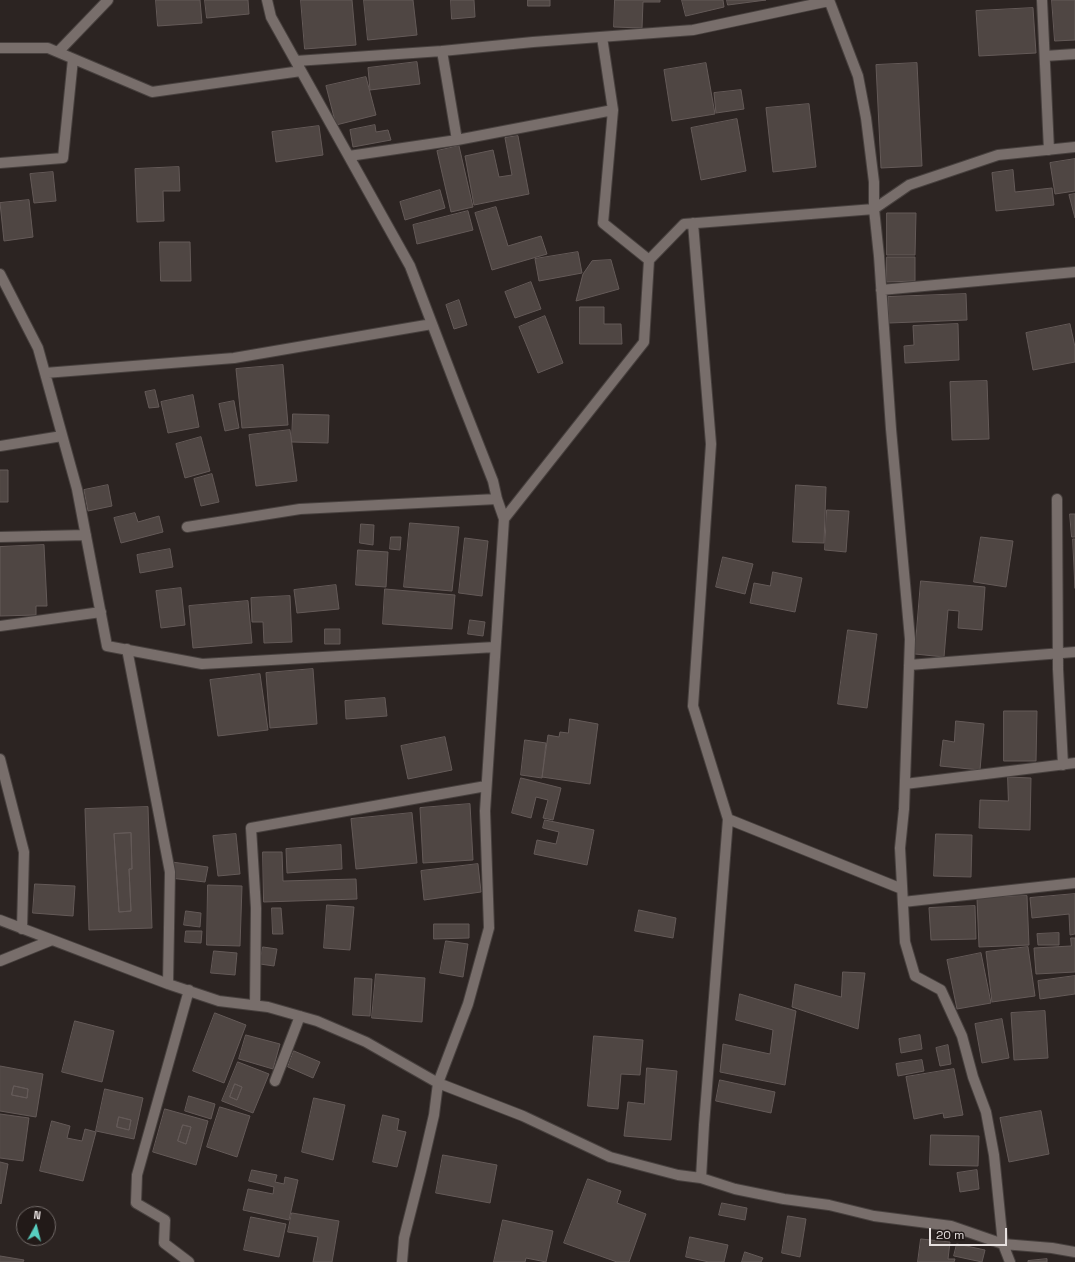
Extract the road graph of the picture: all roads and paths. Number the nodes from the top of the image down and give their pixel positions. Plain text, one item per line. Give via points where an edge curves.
1 (108, 0) edge
2 (267, 0) edge
3 (829, 0) edge
4 (1042, 0) edge
5 (602, 36) junction
6 (0, 48) edge
7 (442, 51) junction
8 (58, 52) junction
9 (1075, 54) edge
10 (1045, 56) junction
11 (73, 59) junction
12 (296, 62) junction
13 (301, 71) junction
14 (613, 110) junction
15 (457, 140) junction
16 (1075, 146) edge
17 (1049, 150) junction
18 (349, 156) junction
19 (0, 163) edge
20 (874, 208) junction
21 (693, 223) junction
22 (649, 260) junction
23 (1075, 272) edge
24 (0, 274) edge
25 (881, 290) junction
26 (432, 324) junction
27 (45, 373) junction
28 (62, 436) junction
29 (0, 446) edge
30 (497, 499) junction
31 (1057, 499) dead end
32 (504, 519) junction
33 (187, 527) dead end
34 (86, 535) junction
35 (0, 537) edge
36 (101, 612) junction
37 (0, 626) edge
38 (495, 647) junction
39 (127, 649) junction
40 (1075, 652) edge
41 (1058, 653) junction
42 (909, 665) junction
43 (0, 759) edge
44 (1075, 763) edge
45 (1063, 765) junction
46 (905, 784) junction
47 (486, 786) junction
48 (728, 819) junction
49 (1075, 883) edge
50 (902, 889) junction
51 (903, 902) junction
52 (0, 920) edge
53 (22, 929) junction
54 (52, 940) junction
55 (0, 961) edge
56 (168, 984) junction
57 (189, 990) junction
58 (255, 1005) junction
59 (300, 1016) junction
60 (275, 1081) dead end
61 (438, 1083) junction
62 (701, 1178) junction
63 (1003, 1244) junction
64 (1075, 1252) edge
65 (189, 1262) edge
66 (402, 1262) edge
67 (1010, 1262) edge

1 - 8 street
2 - 12 street via 271,17
3 - 5 street via 693,30
3 - 20 street via 858,76 874,182
4 - 10 street
5 - 7 street
5 - 14 street
6 - 8 street via 48,48
7 - 12 street
7 - 15 street
8 - 11 street
9 - 10 street
10 - 17 street
11 - 13 street via 152,92
11 - 19 street via 63,158
12 - 13 street
13 - 18 street
14 - 15 street
14 - 22 street via 603,223
15 - 18 street
16 - 17 street
17 - 20 street via 998,156 923,180 909,185
18 - 26 street via 410,266
20 - 21 street
20 - 25 street
21 - 22 street via 684,224
21 - 48 street via 711,444 694,706
22 - 32 street via 644,342
23 - 25 street
24 - 27 street via 38,348
25 - 42 street via 910,639
26 - 27 street via 234,358
26 - 30 street via 493,481
27 - 28 street
28 - 29 street
28 - 34 street via 77,489
30 - 32 street
30 - 33 street via 300,509
31 - 41 street
32 - 38 street
34 - 35 street
34 - 36 street
36 - 37 street
36 - 39 street via 108,646
38 - 39 street via 202,664
38 - 47 street
39 - 56 street via 170,872
40 - 41 street
41 - 42 street
41 - 45 street
42 - 46 street
43 - 53 street via 24,852
44 - 45 street
45 - 46 street
46 - 50 street via 900,848
47 - 58 street via 251,828 256,908
47 - 61 street via 489,928 468,1004
48 - 50 street
48 - 62 street
49 - 51 street
50 - 51 street
51 - 63 street via 905,942 915,976 941,990 962,1036 986,1112 994,1155
52 - 53 street
53 - 54 street
54 - 55 street
54 - 56 street
56 - 57 street
57 - 58 street via 219,1000
57 - 65 street via 137,1175 136,1203 165,1220 164,1244
58 - 59 street
59 - 60 street
59 - 61 street via 366,1042
61 - 62 street via 523,1116 610,1157 678,1175
61 - 66 street via 434,1115 404,1238
62 - 63 street via 735,1189 784,1199 828,1205 874,1216 951,1226
63 - 64 street
63 - 67 street

